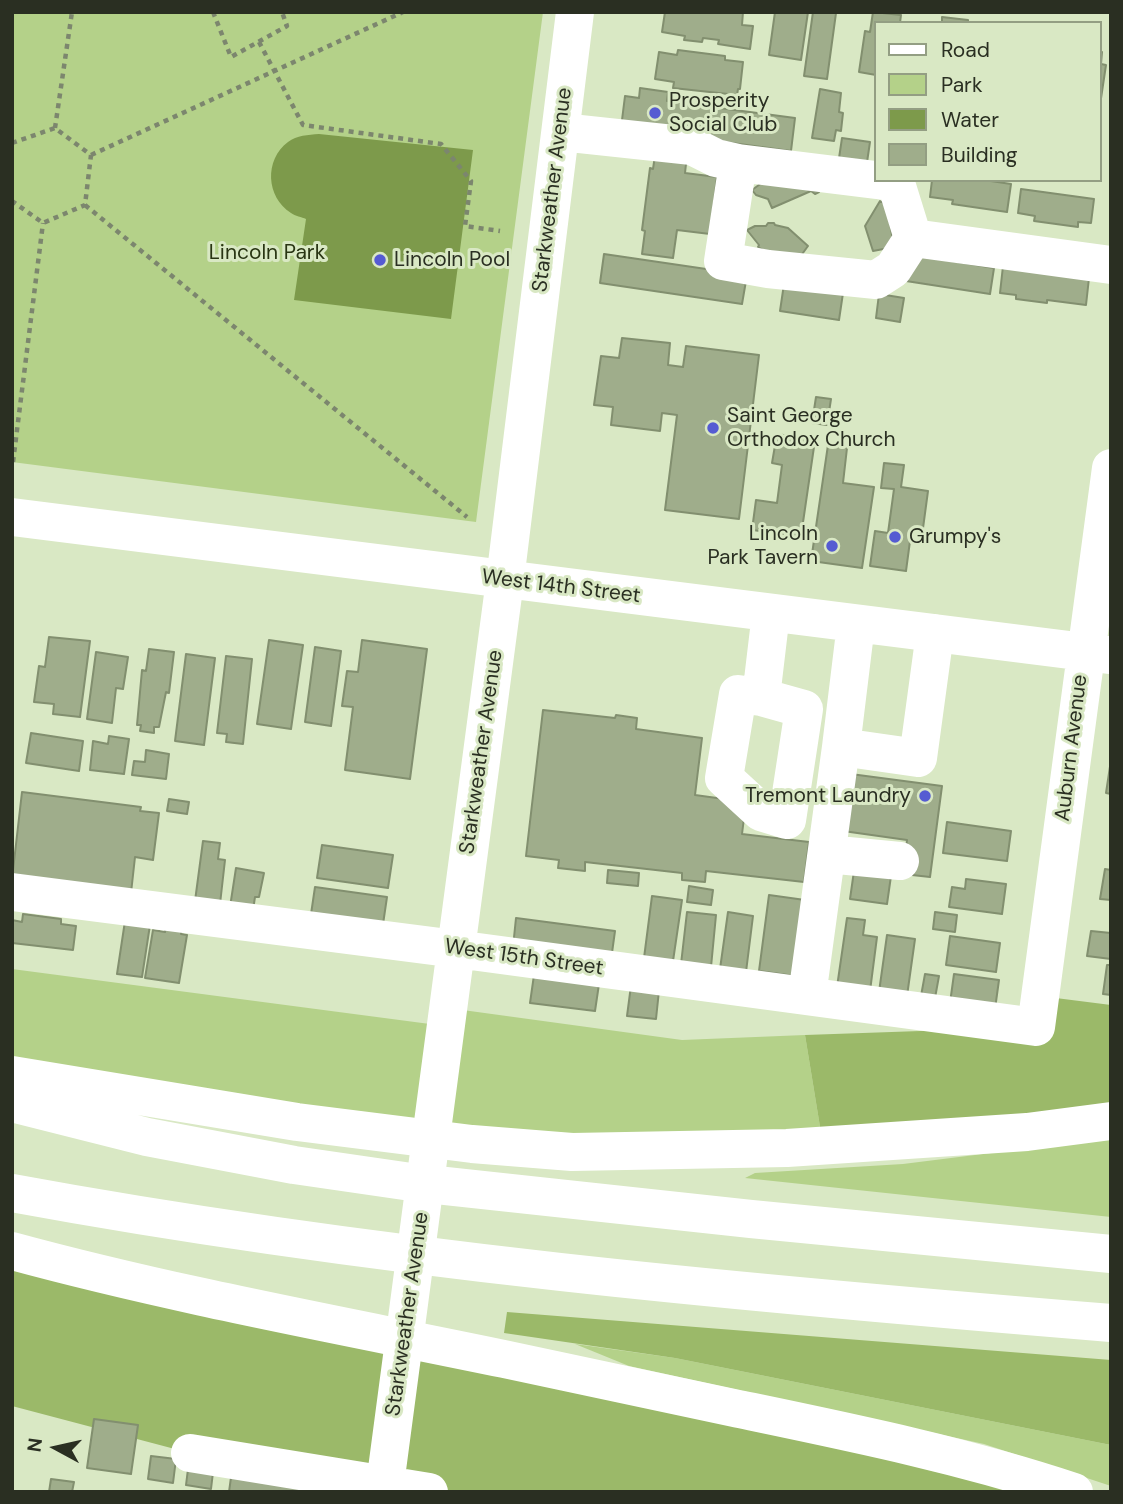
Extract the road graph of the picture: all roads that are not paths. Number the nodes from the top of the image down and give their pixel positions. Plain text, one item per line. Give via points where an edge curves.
1 (575, 12) edge
2 (561, 132) junction
3 (738, 163) junction
4 (874, 180) edge
5 (890, 182) edge
6 (913, 238) junction
7 (1111, 265) edge
8 (1111, 468) edge
9 (12, 517) edge
10 (505, 580) junction
11 (771, 613) junction
12 (856, 624) junction
13 (935, 633) junction
14 (1098, 654) edge
15 (750, 695) junction
16 (841, 747) junction
17 (827, 854) junction
18 (900, 861) dead end
19 (12, 892) edge
20 (456, 949) junction
21 (807, 996) junction
22 (1036, 1027) joint
23 (12, 1075) edge
24 (12, 1103) edge
25 (1111, 1121) edge
26 (12, 1193) edge
27 (12, 1251) edge
28 (1111, 1254) edge
29 (1111, 1323) edge
30 (190, 1453) dead end
31 (385, 1489) edge
32 (429, 1492) edge
33 (1074, 1492) edge

1 - 2 main road, Starkweather Avenue
2 - 3 main road via 692,146
2 - 10 main road, Starkweather Avenue
3 - 4 main road
3 - 6 main road via 723,261 876,280 892,270
5 - 6 main road via 896,183
6 - 7 main road
8 - 14 main road, Auburn Avenue
9 - 10 main road, West 14th Street
10 - 11 main road, West 14th Street
10 - 20 main road, Starkweather Avenue
11 - 12 main road, West 14th Street
11 - 15 main road
12 - 13 main road, West 14th Street
12 - 16 main road
13 - 14 main road, West 14th Street
13 - 16 main road via 918,758
14 - 22 main road, Auburn Avenue
15 - 15 main road via 804,709 787,820 761,812 724,778
16 - 17 main road
17 - 18 main road
17 - 21 main road
19 - 20 main road, West 15th Street
20 - 21 main road, West 15th Street
20 - 31 main road, Starkweather Avenue
21 - 22 main road, West 15th Street
23 - 25 main road via 297,1122 529,1149 787,1148 1027,1132
24 - 28 main road via 147,1138 418,1183
26 - 29 main road via 282,1238 546,1271
27 - 33 main road via 306,1320 939,1452
30 - 31 main road
31 - 32 main road

